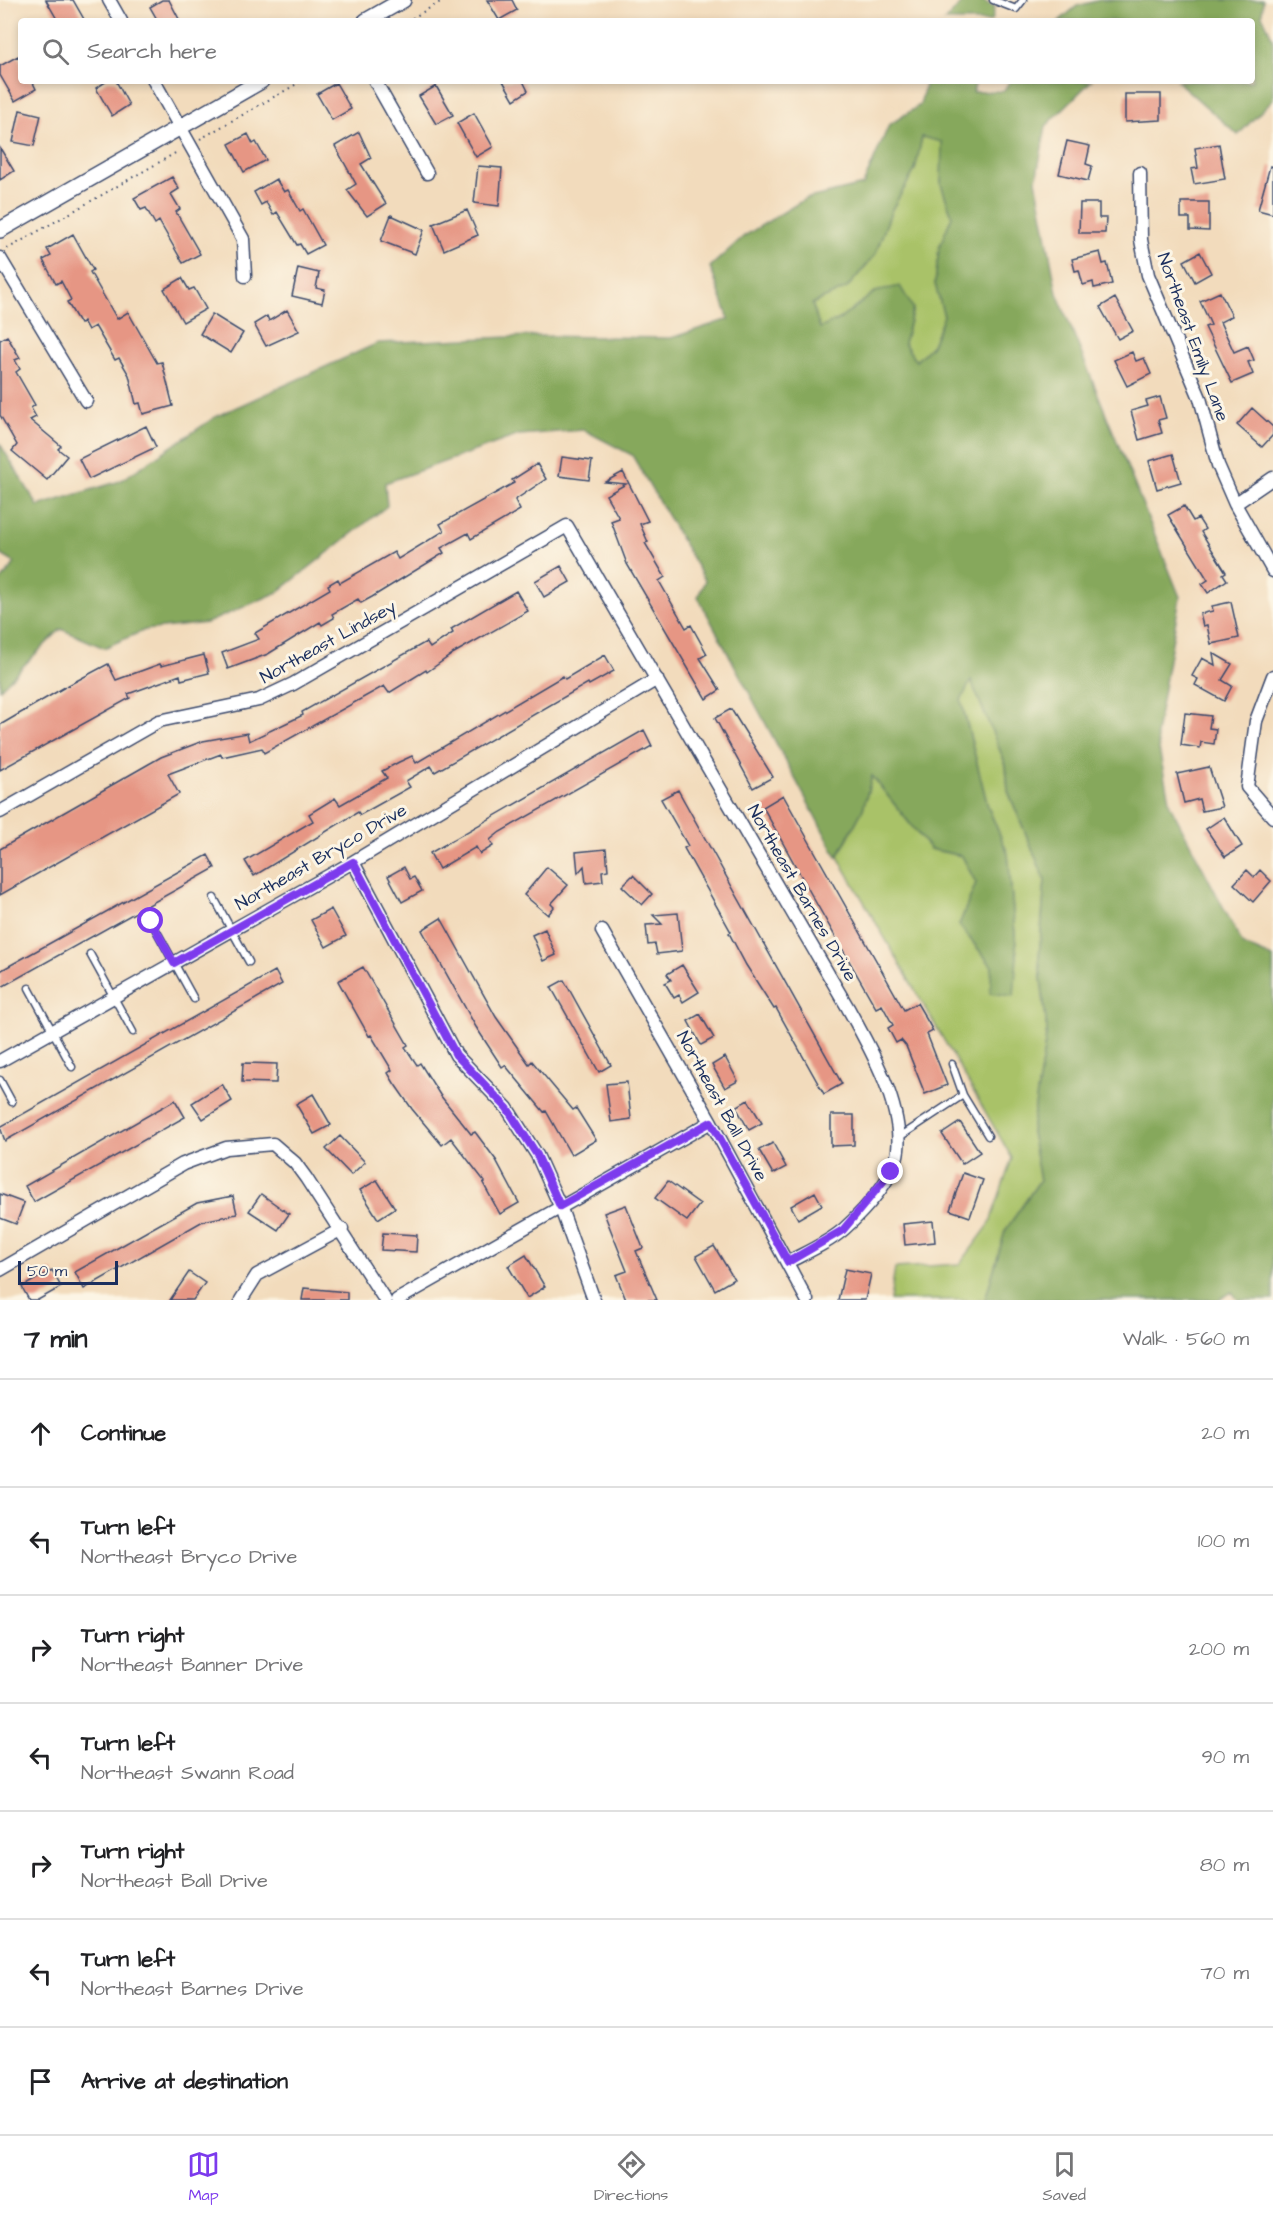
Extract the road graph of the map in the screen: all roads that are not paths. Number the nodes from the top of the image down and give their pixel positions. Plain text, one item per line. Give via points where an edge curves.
1 (109, 0) edge
2 (403, 0) edge
3 (993, 0) edge
4 (1023, 0) edge
5 (119, 18) edge
6 (371, 18) edge
7 (156, 84) edge
8 (256, 84) edge
9 (377, 84) edge
10 (181, 127) junction
11 (426, 173) dead end
12 (1140, 173) dead end
13 (0, 230) edge
14 (0, 258) edge
15 (245, 276) dead end
16 (86, 401) dead end
17 (1273, 478) edge
18 (1235, 504) junction
19 (567, 526) joint
20 (1273, 571) edge
21 (1273, 676) edge
22 (657, 680) junction
23 (0, 812) edge
24 (1273, 818) edge
25 (353, 862) junction
26 (214, 898) dead end
27 (151, 921) dead end
28 (232, 930) junction
29 (602, 931) dead end
30 (90, 954) dead end
31 (249, 962) dead end
32 (174, 963) junction
33 (29, 988) dead end
34 (113, 997) junction
35 (194, 999) dead end
36 (52, 1031) junction
37 (133, 1032) dead end
38 (0, 1061) edge
39 (952, 1064) dead end
40 (72, 1067) dead end
41 (0, 1080) edge
42 (963, 1095) junction
43 (12, 1102) dead end
44 (711, 1122) junction
45 (988, 1136) dead end
46 (897, 1139) junction
47 (560, 1206) junction
48 (342, 1229) junction
49 (788, 1262) junction
50 (0, 1270) edge
51 (241, 1300) edge
52 (385, 1300) edge
53 (397, 1300) edge
54 (594, 1300) edge
55 (807, 1300) edge

1 - 5 street
2 - 6 street
3 - 4 lane via 1017,9
7 - 10 street
8 - 10 street
9 - 11 street
10 - 13 street
10 - 15 street via 243,239
12 - 18 street, Northeast Emily Lane via 1141,240 1148,275 1200,398 1218,465
14 - 16 street
17 - 18 street
18 - 20 street, Northeast Emily Lane
19 - 22 street, Northeast Barnes Drive
19 - 23 street, Northeast Lindsey via 293,684 259,700 159,721
21 - 24 street via 1256,721 1247,787
22 - 25 street, Northeast Bryco Drive
22 - 46 street, Northeast Barnes Drive via 874,1055 892,1103
25 - 28 street, Northeast Bryco Drive
25 - 47 street via 456,1055 507,1108 537,1155
26 - 28 lane
27 - 32 lane
28 - 31 lane
28 - 32 street, Northeast Bryco Drive
29 - 44 street, Northeast Ball Drive
30 - 34 lane
32 - 34 street, Northeast Bryco Drive
32 - 35 lane
33 - 36 lane
34 - 36 street, Northeast Bryco Drive
34 - 37 lane
36 - 38 street, Northeast Bryco Drive
36 - 40 lane
39 - 42 lane
41 - 43 lane
42 - 45 lane
42 - 46 lane
44 - 47 street
44 - 49 street, Northeast Ball Drive
46 - 49 street, Northeast Barnes Drive via 898,1152 891,1172 861,1210 843,1230
47 - 53 street
47 - 54 street
48 - 50 street via 295,1163 273,1144 226,1148 183,1164
48 - 51 street via 257,1275
48 - 52 street
49 - 55 street, Northeast Ball Drive

